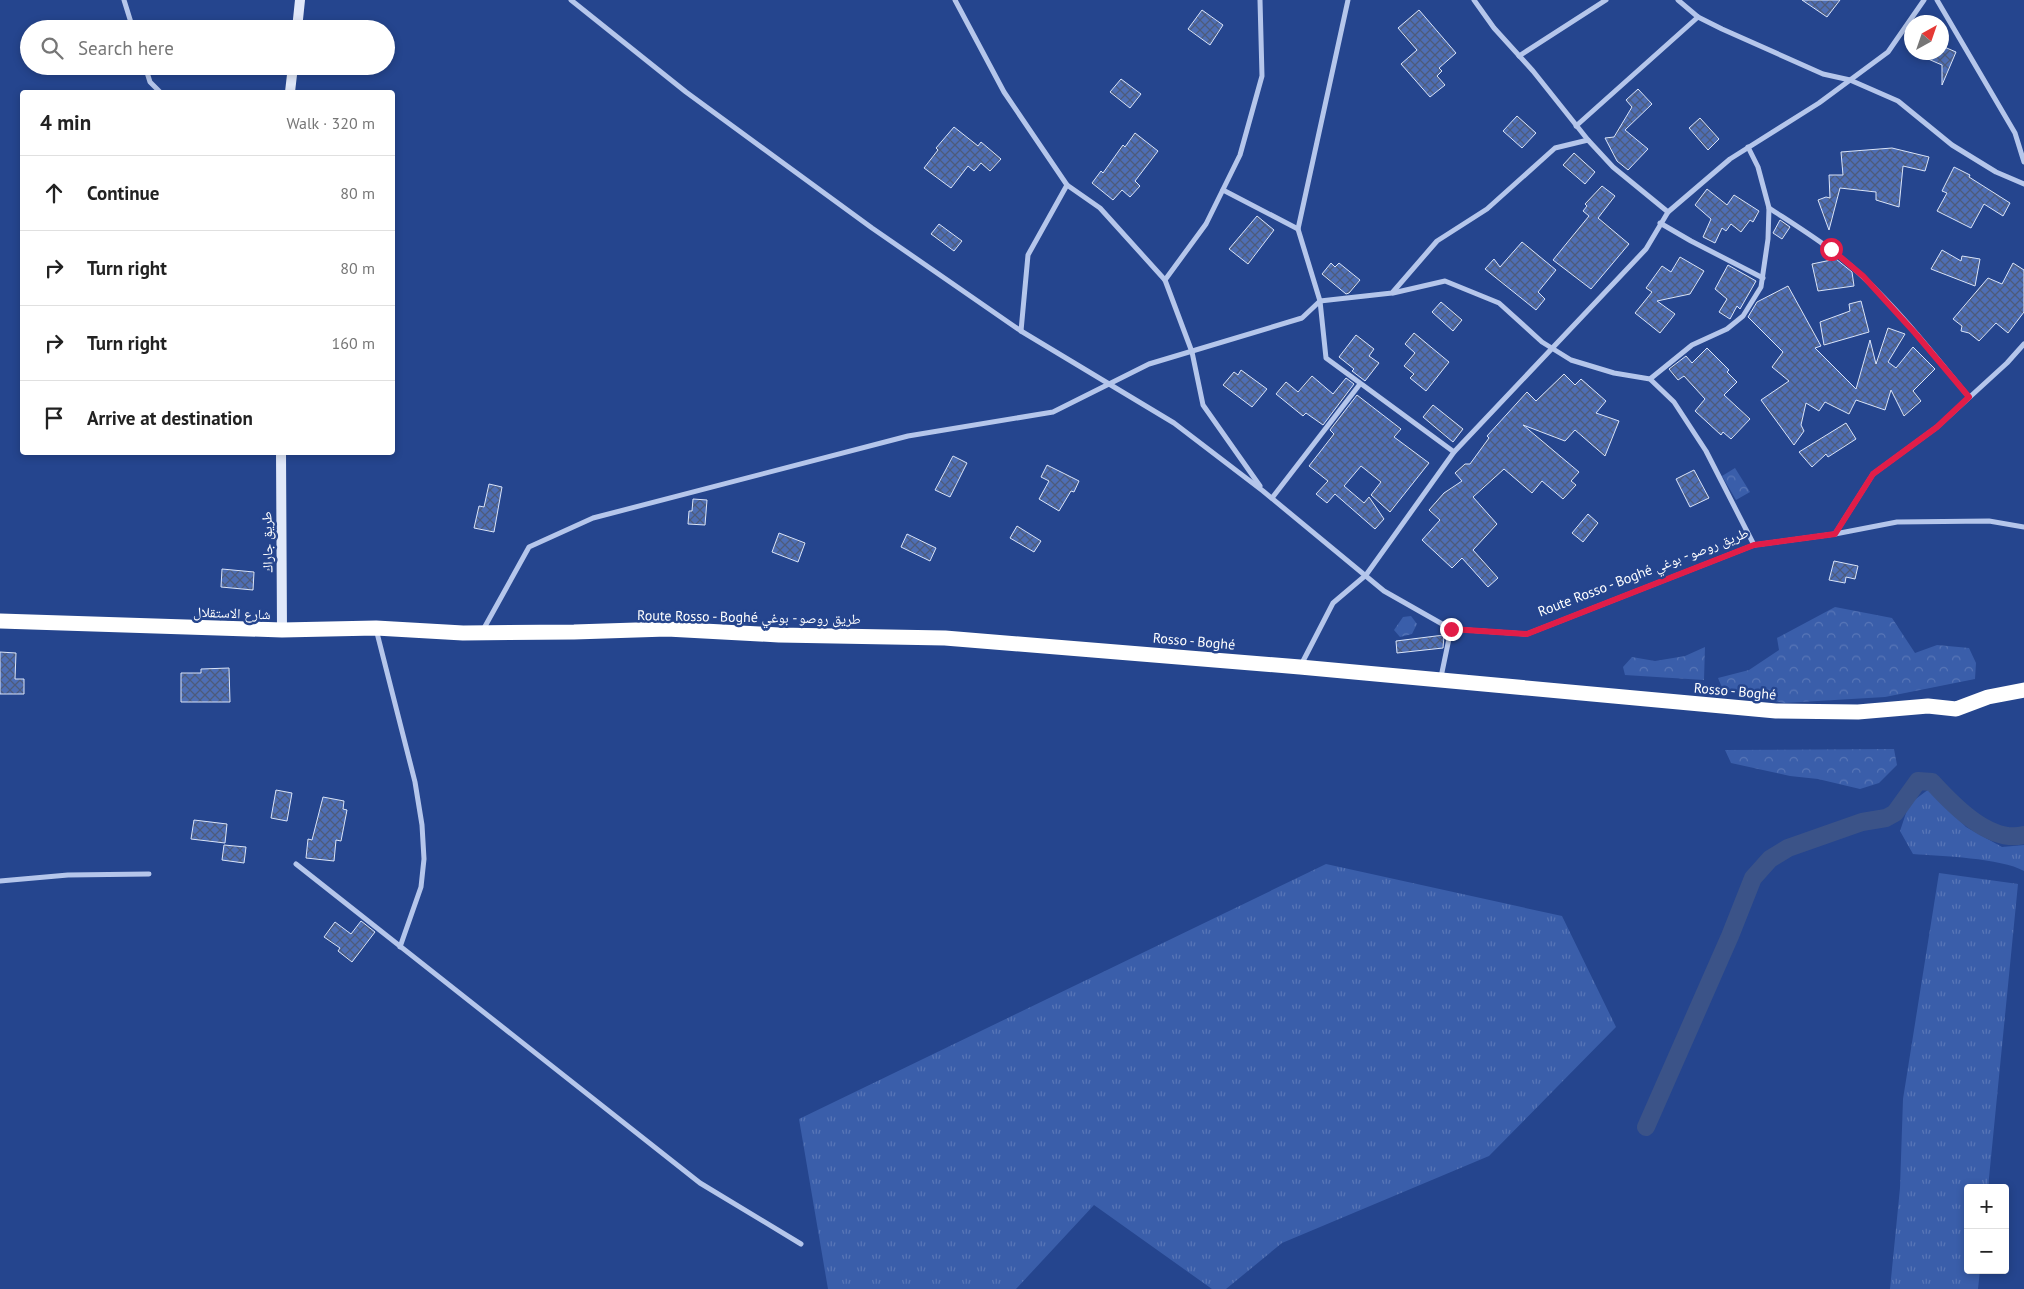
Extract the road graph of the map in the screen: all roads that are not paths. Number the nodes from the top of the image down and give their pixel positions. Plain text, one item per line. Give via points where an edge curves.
1 (124, 0) edge
2 (300, 0) edge
3 (571, 0) edge
4 (955, 0) edge
5 (1260, 0) edge
6 (1348, 0) edge
7 (1474, 0) edge
8 (1606, 0) edge
9 (1678, 0) edge
10 (1924, 0) edge
11 (1937, 0) edge
12 (1698, 17) junction
13 (130, 20) edge
14 (298, 20) edge
15 (1519, 56) junction
16 (148, 75) edge
17 (292, 75) edge
18 (1850, 80) junction
19 (158, 90) edge
20 (290, 90) edge
21 (1576, 126) junction
22 (1588, 140) junction
23 (1748, 147) junction
24 (2024, 162) edge
25 (2024, 184) edge
26 (1067, 186) junction
27 (1222, 190) junction
28 (1769, 208) junction
29 (1668, 212) junction
30 (1660, 223) junction
31 (1298, 229) junction
32 (1763, 278) junction
33 (1165, 280) junction
34 (1392, 293) junction
35 (1320, 301) junction
36 (1021, 331) junction
37 (2024, 344) edge
38 (1554, 348) junction
39 (1192, 352) junction
40 (1650, 379) junction
41 (1109, 384) junction
42 (1360, 384) junction
43 (1969, 397) junction
44 (1454, 452) junction
45 (281, 455) edge
46 (1264, 491) junction
47 (1272, 498) junction
48 (2024, 528) edge
49 (1835, 534) junction
50 (1754, 545) junction
51 (1366, 574) junction
52 (0, 621) edge
53 (376, 628) junction
54 (1451, 629) junction
55 (282, 630) junction
56 (482, 633) junction
57 (1300, 667) junction
58 (1441, 680) junction
59 (2024, 690) edge
60 (296, 864) dead end
61 (149, 874) dead end
62 (0, 880) edge
63 (400, 948) junction
64 (801, 1244) dead end

1 - 13 street
2 - 14 street
3 - 36 street via 702,103 872,228
4 - 26 street via 1004,92
5 - 27 street via 1262,76 1240,155
6 - 31 street
7 - 15 street
8 - 15 street
9 - 12 street
10 - 18 street via 1888,52
11 - 24 street via 2015,133
12 - 18 street via 1823,74
12 - 21 street
15 - 21 street
16 - 19 street
17 - 20 street
18 - 23 street
18 - 25 street via 1898,100 1952,145 1996,172
21 - 22 street
22 - 29 street via 1613,167
22 - 34 street via 1555,148 1487,210 1437,241
23 - 28 street via 1758,167
23 - 29 street
26 - 33 street via 1100,208
26 - 36 street via 1028,255
27 - 31 street
27 - 33 street via 1206,224
28 - 32 street
28 - 43 street via 1831,249 1863,276
29 - 30 street
30 - 32 street
30 - 38 street via 1646,249
31 - 35 street
32 - 40 street via 1744,316 1727,329 1692,345
33 - 39 street
34 - 35 street
34 - 38 street via 1445,281 1499,304 1542,342
35 - 39 street via 1302,318
35 - 42 street via 1326,358
36 - 41 street
37 - 43 street
38 - 40 street via 1571,360 1614,373
38 - 44 street
39 - 41 street via 1149,364
39 - 46 street via 1203,404
40 - 50 street via 1674,402 1706,451
41 - 46 street via 1174,423
41 - 56 street via 1053,412 908,436 593,518 529,547
42 - 44 street
42 - 47 street
43 - 49 street via 1937,427 1873,474
44 - 51 street
45 - 55 street, طريق جاراك
46 - 47 street
47 - 51 street
48 - 49 street, Route Rosso - Boghé طريق روصو - بوغي via 1989,521 1897,522
49 - 50 street, Route Rosso - Boghé طريق روصو - بوغي
50 - 54 street, Route Rosso - Boghé طريق روصو - بوغي via 1527,634
51 - 54 street via 1384,591
51 - 57 street via 1333,603
52 - 55 highway, شارع الاستقلال
53 - 55 highway, شارع الاستقلال
53 - 56 highway, شارع الاستقلال
53 - 63 street via 415,782 422,825 424,859 421,888
54 - 58 street
56 - 57 highway, Rosso - Boghé via 667,629 945,638
57 - 58 highway, Rosso - Boghé
58 - 59 highway, Rosso - Boghé via 1776,711 1858,712 1928,706 1956,709 1988,697
60 - 63 street
61 - 62 street
63 - 64 street via 700,1183

